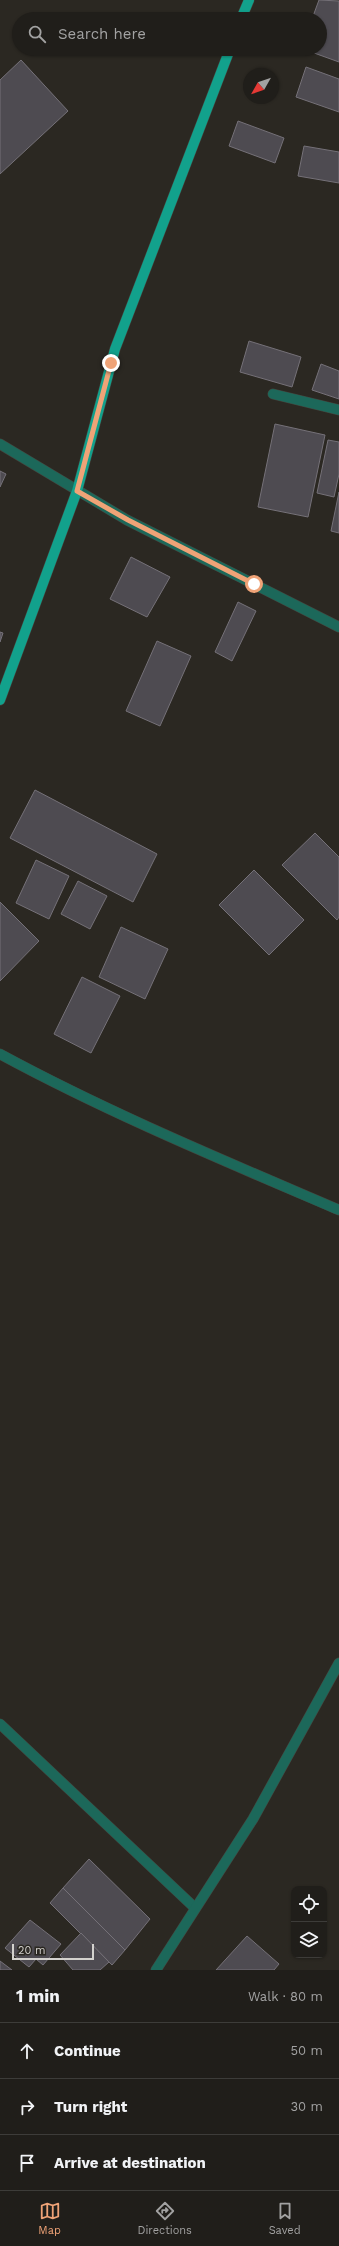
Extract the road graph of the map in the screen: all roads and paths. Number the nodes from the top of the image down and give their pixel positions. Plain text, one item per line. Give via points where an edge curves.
1 (248, 0) edge
2 (244, 12) edge
3 (227, 56) edge
4 (273, 394) dead end
5 (339, 410) edge
6 (0, 444) edge
7 (77, 491) junction
8 (339, 627) edge
9 (0, 700) edge
10 (0, 1054) edge
11 (339, 1210) edge
12 (339, 1663) edge
13 (0, 1724) edge
14 (195, 1908) junction
15 (156, 1970) edge

1 - 2 main road
3 - 7 main road via 115,349
4 - 5 street
6 - 7 street
7 - 8 street via 128,520
7 - 9 main road
10 - 11 street via 44,1078
12 - 14 street via 253,1819
13 - 14 street
14 - 15 street

